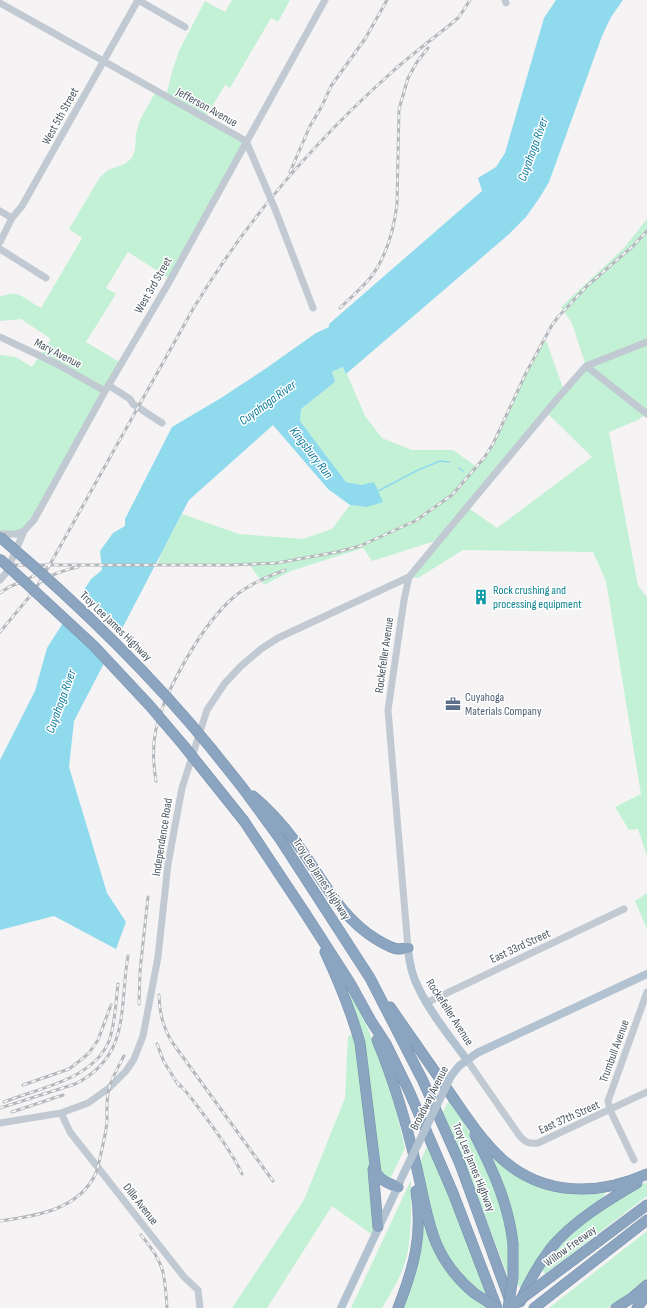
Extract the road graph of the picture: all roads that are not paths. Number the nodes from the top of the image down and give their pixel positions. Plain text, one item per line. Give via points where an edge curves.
1 (138, 0) edge
2 (325, 0) edge
3 (2, 4) edge
4 (185, 28) dead end
5 (103, 61) junction
6 (246, 141) junction
7 (0, 210) edge
8 (12, 218) junction
9 (0, 242) edge
10 (0, 249) edge
11 (46, 278) dead end
12 (313, 308) dead end
13 (0, 337) edge
14 (647, 342) edge
15 (586, 366) junction
16 (106, 388) junction
17 (647, 414) edge
18 (162, 423) dead end
19 (24, 531) junction
20 (0, 534) edge
21 (0, 537) edge
22 (0, 559) edge
23 (409, 576) junction
24 (0, 580) edge
25 (242, 788) junction
26 (624, 909) dead end
27 (305, 913) junction
28 (408, 948) junction
29 (647, 974) edge
30 (370, 978) junction
31 (647, 992) edge
32 (426, 1003) junction
33 (384, 1048) junction
34 (467, 1060) junction
35 (647, 1092) edge
36 (453, 1098) junction
37 (610, 1110) junction
38 (61, 1113) junction
39 (404, 1120) junction
40 (0, 1124) edge
41 (372, 1145) junction
42 (634, 1160) dead end
43 (647, 1174) edge
44 (647, 1177) edge
45 (400, 1183) junction
46 (647, 1205) edge
47 (647, 1220) edge
48 (378, 1227) junction
49 (647, 1285) edge
50 (647, 1294) edge
51 (200, 1308) edge
52 (341, 1308) edge
53 (398, 1308) edge
54 (497, 1308) edge
55 (509, 1308) edge
56 (513, 1308) edge
57 (517, 1308) edge
58 (534, 1308) edge
59 (616, 1308) edge
60 (637, 1308) edge

1 - 4 street
1 - 5 street, West 5th Street
2 - 6 street, West 3rd Street
3 - 5 street, Jefferson Avenue
5 - 6 street, Jefferson Avenue
5 - 8 street, West 5th Street via 22,206
6 - 12 street, Jefferson Avenue, bridge
6 - 16 street, West 3rd Street via 168,284
7 - 8 street
8 - 9 street, West 5th Street
10 - 11 street
13 - 16 street, Mary Avenue
14 - 15 street, Rockefeller Avenue
15 - 17 street
15 - 23 street, Rockefeller Avenue
16 - 18 street, Mary Avenue via 130,399 133,404
16 - 19 street, West 3rd Street via 34,520
19 - 20 street
19 - 24 street, West 3rd Street via 6,573
21 - 25 highway, Troy Lee James Highway, bridge via 113,640 191,725
22 - 27 highway, bridge via 94,646 150,706 244,821
23 - 28 street, Rockefeller Avenue via 388,710
23 - 38 street, Independence Road via 278,638 261,649 225,683 207,710 182,788 168,864 158,957 143,1036 130,1065 119,1079 88,1104
25 - 28 highway via 268,808 337,903 357,924 385,945 397,949
25 - 30 highway, Troy Lee James Highway via 280,839
26 - 32 street, East 33rd Street
27 - 33 highway via 350,983
27 - 41 highway via 356,1026
28 - 32 main road, Rockefeller Avenue via 412,970
29 - 34 main road, Broadway Avenue via 477,1053
30 - 36 highway
30 - 56 highway, Troy Lee James Highway via 460,1164
31 - 37 street, Trumbull Avenue via 608,1101
32 - 34 main road, Rockefeller Avenue
33 - 39 highway
33 - 54 highway via 409,1091 437,1152
34 - 37 street, East 37th Street via 527,1143 538,1143
34 - 45 main road, Broadway Avenue, bridge via 451,1076
35 - 37 street, East 37th Street
36 - 43 highway via 502,1159 518,1171 539,1181 564,1188 586,1190 615,1186
36 - 55 highway, bridge via 475,1135 506,1208 513,1244 513,1277
37 - 42 street
38 - 40 street, Independence Road
38 - 51 street, Dille Avenue via 70,1132 184,1276 198,1290
39 - 53 highway via 417,1201 418,1229 414,1262
39 - 54 highway, bridge via 425,1208 439,1251 455,1276 474,1293
41 - 45 highway via 378,1177 385,1182
41 - 48 highway
44 - 57 highway, bridge via 613,1197 552,1247 534,1273
45 - 48 main road, Broadway Avenue
46 - 55 highway, Willow Freeway, bridge
47 - 58 highway
48 - 52 main road, Broadway Avenue
49 - 59 highway
50 - 60 highway

